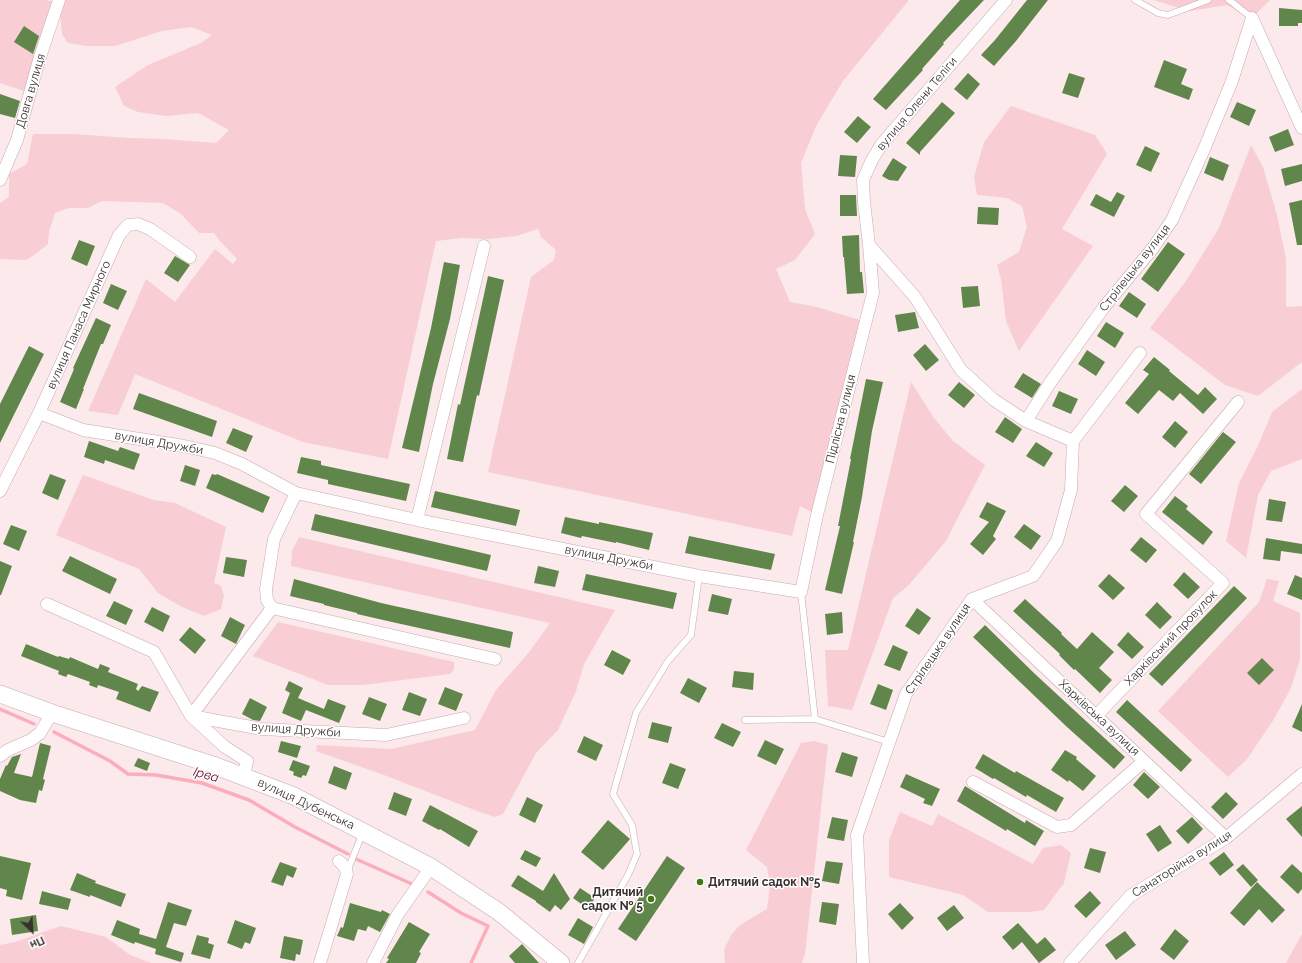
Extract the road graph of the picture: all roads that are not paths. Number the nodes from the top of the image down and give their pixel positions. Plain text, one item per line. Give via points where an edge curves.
1 (59, 0) edge
2 (1006, 0) edge
3 (1135, 0) edge
4 (1208, 0) edge
5 (1229, 0) edge
6 (1252, 18) junction
7 (1302, 128) edge
8 (0, 180) edge
9 (869, 245) junction
10 (484, 246) dead end
11 (190, 257) dead end
12 (1140, 353) dead end
13 (1238, 402) dead end
14 (39, 413) junction
15 (1026, 421) junction
16 (1073, 441) junction
17 (0, 491) edge
18 (296, 493) junction
19 (417, 520) junction
20 (699, 576) junction
21 (801, 592) junction
22 (972, 599) junction
23 (47, 604) dead end
24 (272, 608) junction
25 (494, 658) dead end
26 (0, 694) edge
27 (52, 713) junction
28 (191, 716) junction
29 (1096, 716) junction
30 (464, 718) dead end
31 (815, 719) junction
32 (745, 720) dead end
33 (889, 742) junction
34 (0, 756) edge
35 (1144, 760) junction
36 (1302, 774) edge
37 (244, 776) junction
38 (973, 782) dead end
39 (364, 831) junction
40 (1226, 838) junction
41 (339, 861) dead end
42 (431, 867) junction
43 (347, 874) junction
44 (320, 963) edge
45 (373, 963) edge
46 (561, 963) edge
47 (578, 963) edge
48 (863, 963) edge
49 (1070, 963) edge

1 - 8 street, Довга вулиця via 17,140
2 - 9 street, вулиця Олени Теліги via 881,145 872,160 864,180
3 - 4 lane via 1158,13 1168,15
5 - 6 lane
6 - 7 street
6 - 15 street, Стрілецька вулиця via 1232,81 1172,220 1153,248 1104,307
9 - 15 street via 916,297 961,370 994,400
9 - 21 street, Підлісна вулиця via 873,293 817,515
10 - 19 street
11 - 14 street, вулиця Панаса Мирного via 150,229 138,224 128,225 119,235
12 - 16 street
13 - 29 street, Харківський провулок via 1146,514 1223,583
14 - 17 street, вулиця Панаса Мирного
14 - 18 street, вулиця Дружби via 83,430 215,453 242,464
15 - 16 street
16 - 22 street, Стрілецька вулиця via 1070,490 1057,541 1033,576
18 - 19 street, вулиця Дружби
18 - 24 street via 274,539 266,589 267,600
19 - 20 street, вулиця Дружби
20 - 21 street, вулиця Дружби
20 - 47 lane via 691,635 668,661 636,713 614,794 632,825 637,854 628,875
21 - 31 lane
22 - 29 street, Харківська вулиця
22 - 33 street, Стрілецька вулиця via 906,694
23 - 28 street via 154,652
24 - 25 street
24 - 28 street
26 - 27 main road, вулиця Дубенська
27 - 34 street via 40,733
27 - 37 main road, вулиця Дубенська
28 - 30 street, вулиця Дружби via 262,729 386,735
28 - 37 street via 225,747 247,762
29 - 35 street, Харківська вулиця
31 - 32 lane
31 - 33 lane
33 - 48 street, Стрілецька вулиця via 857,835
35 - 38 street via 1071,825 1057,828
35 - 40 street, Харківська вулиця
36 - 40 street, Санаторійна вулиця
37 - 39 main road, вулиця Дубенська via 294,796
39 - 42 main road, вулиця Дубенська
39 - 43 lane
40 - 49 street, Санаторійна вулиця via 1130,896
41 - 43 street
42 - 45 street via 398,914
42 - 46 main road, вулиця Дубенська via 500,912
43 - 44 street

